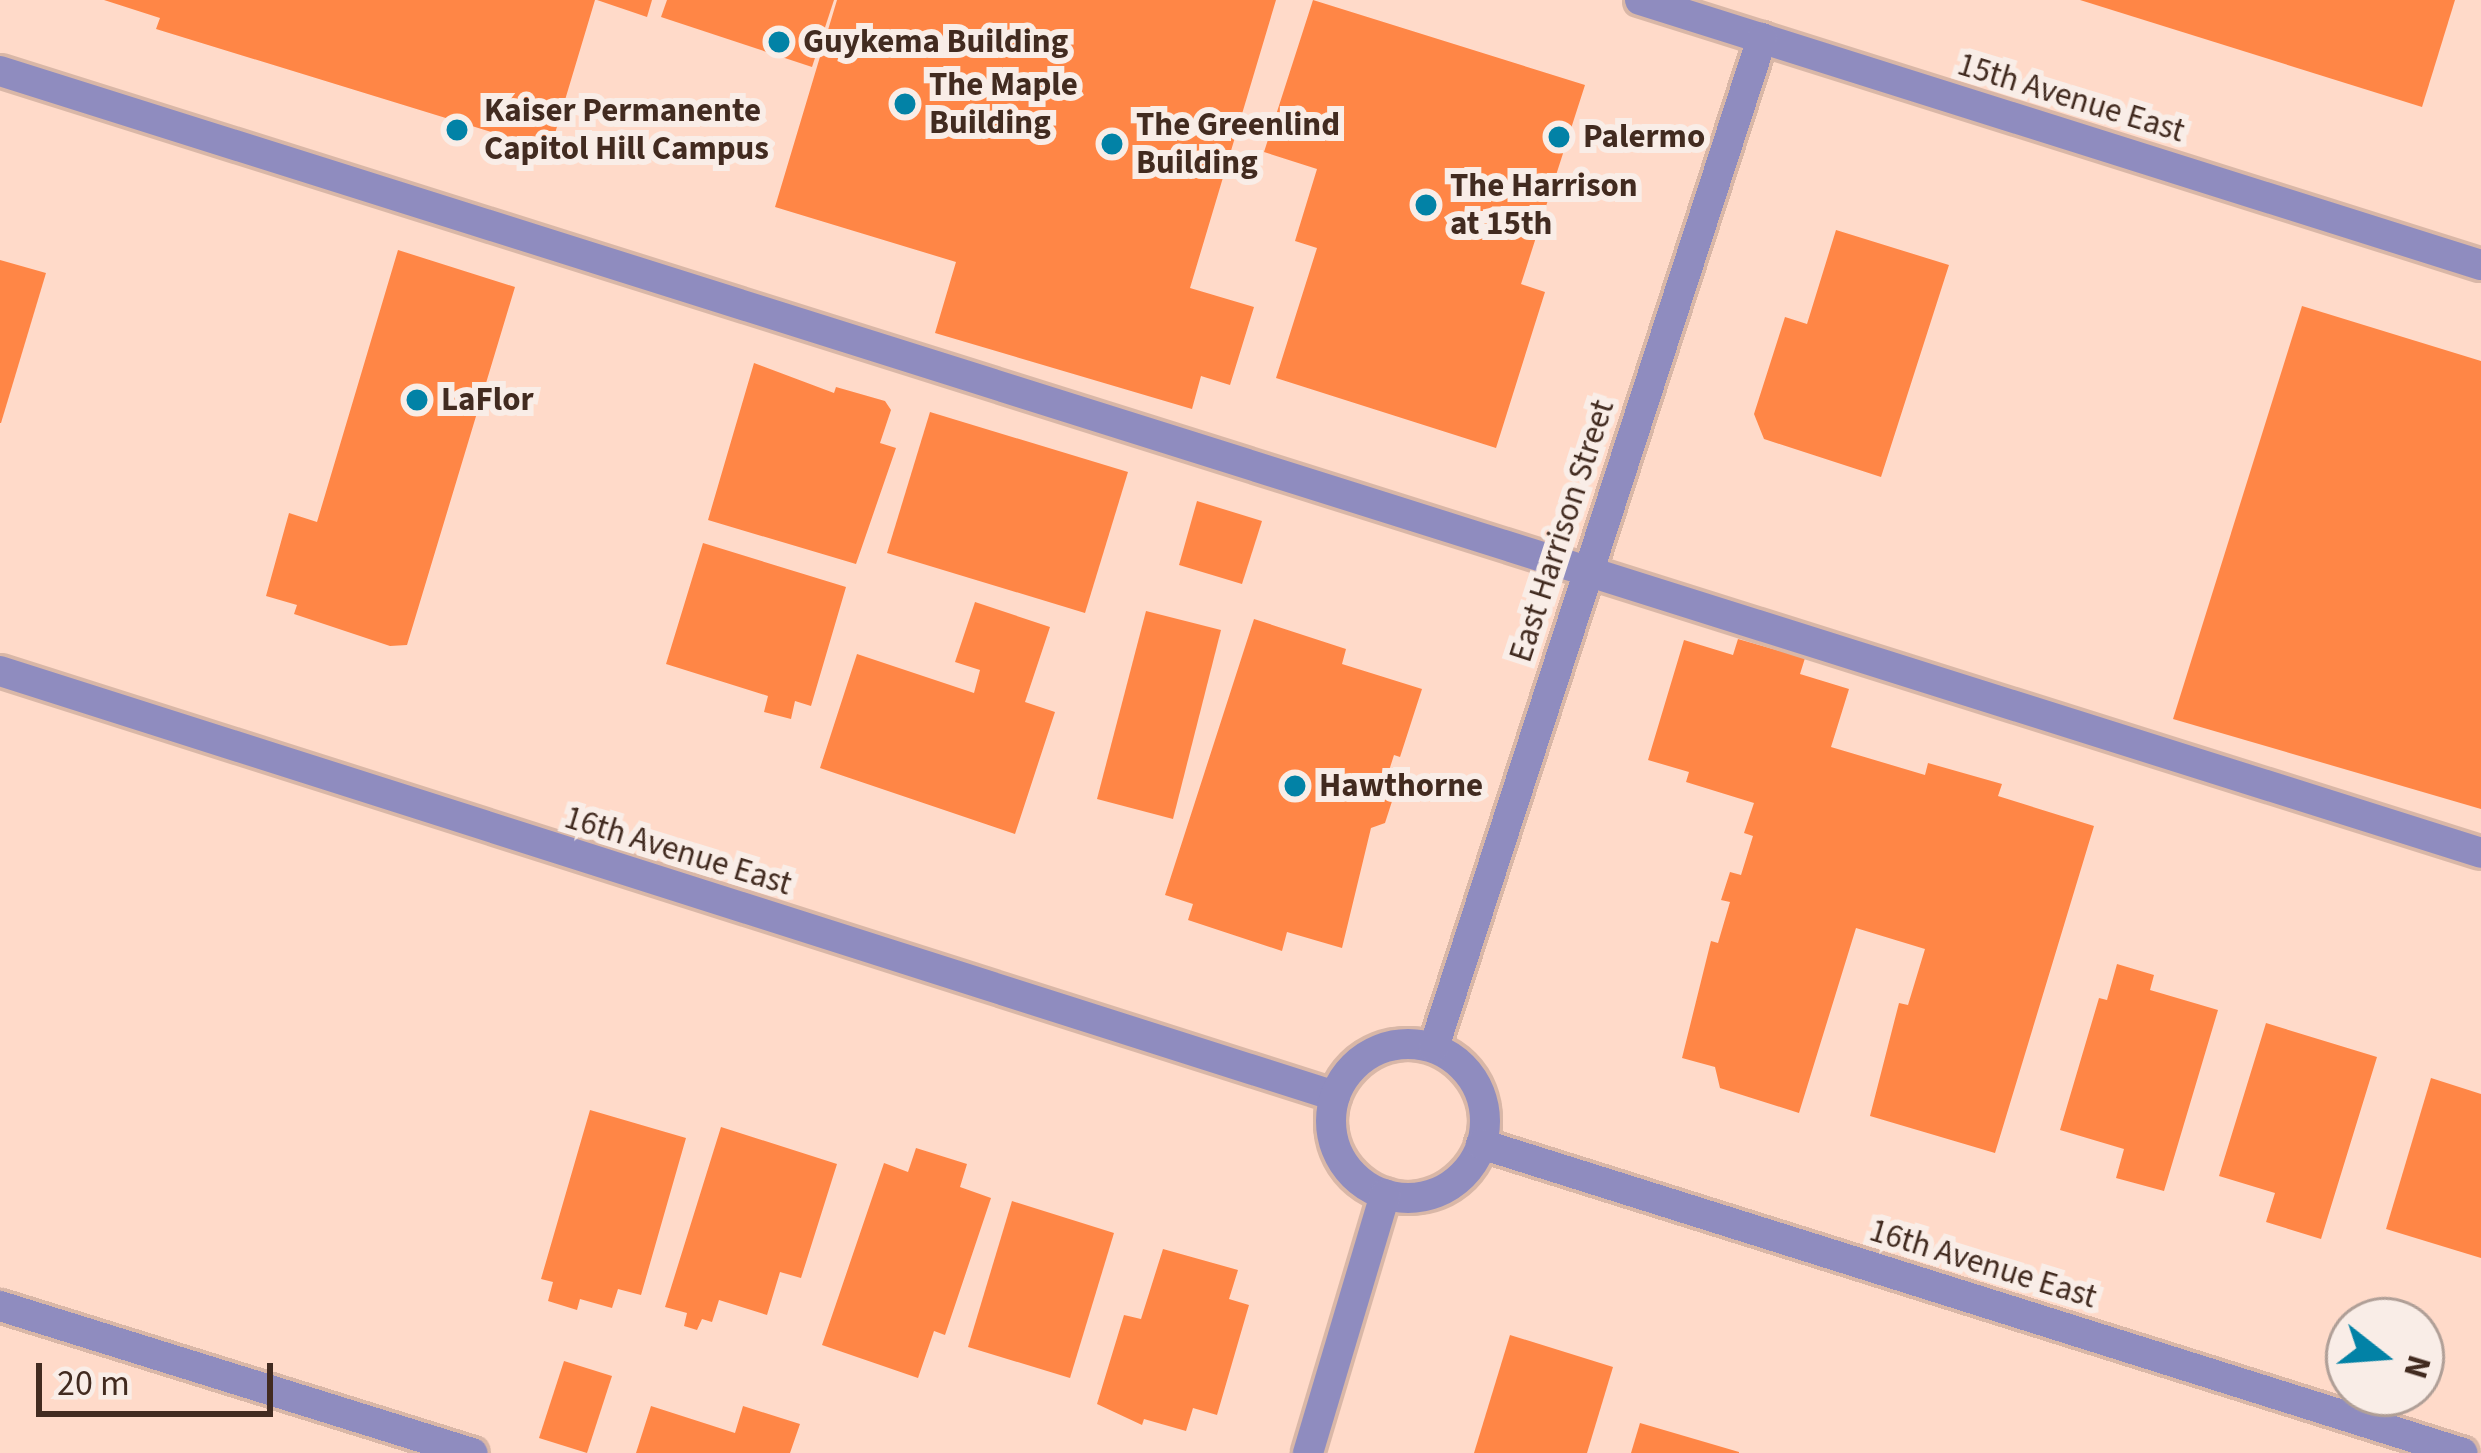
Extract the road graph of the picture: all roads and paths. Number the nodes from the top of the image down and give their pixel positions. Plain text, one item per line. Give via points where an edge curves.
1 (1640, 0) edge
2 (1762, 38) junction
3 (0, 71) edge
4 (2481, 265) edge
5 (1588, 567) junction
6 (0, 671) edge
7 (2481, 853) edge
8 (1434, 1047) junction
9 (1335, 1096) junction
10 (1481, 1144) junction
11 (1385, 1194) junction
12 (0, 1306) edge
13 (473, 1453) edge
14 (1308, 1453) edge
15 (2463, 1453) edge

1 - 2 street, 15th Avenue East
2 - 4 street, 15th Avenue East
2 - 5 street, East Harrison Street
3 - 5 street
5 - 7 street
5 - 8 street, East Harrison Street
6 - 9 street, 16th Avenue East
8 - 9 street via 1383,1047 1360,1059
8 - 10 street via 1474,1079 1484,1103
9 - 11 street via 1337,1153 1351,1175
10 - 11 street via 1445,1190
10 - 15 street, 16th Avenue East
11 - 14 street
12 - 13 street

